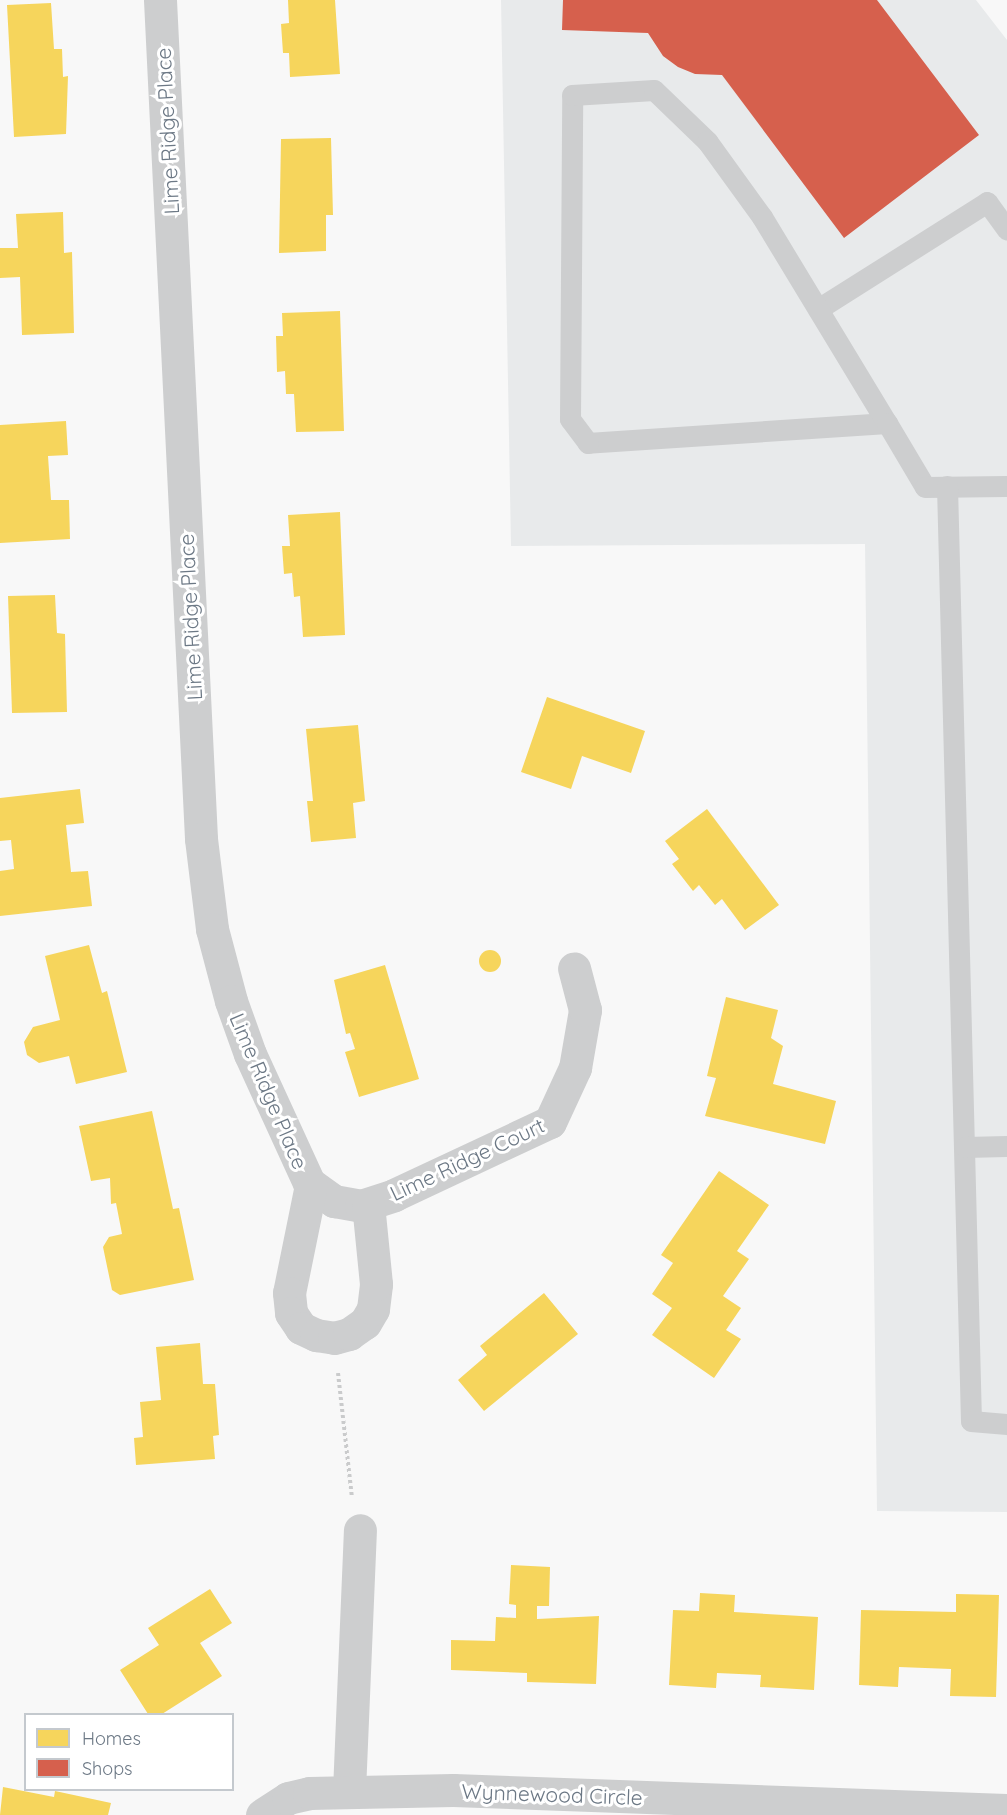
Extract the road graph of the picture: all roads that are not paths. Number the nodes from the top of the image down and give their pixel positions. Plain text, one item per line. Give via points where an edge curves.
1 (160, 0) edge
2 (1007, 230) edge
3 (818, 309) junction
4 (887, 423) junction
5 (947, 486) junction
6 (1007, 486) edge
7 (574, 968) dead end
8 (1007, 1146) edge
9 (965, 1147) junction
10 (322, 1193) junction
11 (368, 1204) junction
12 (1007, 1424) edge
13 (360, 1530) road end
14 (349, 1791) junction
15 (1007, 1810) edge
16 (262, 1815) edge

1 - 10 street, Lime Ridge Place via 201,839 212,929 250,1054 294,1155
2 - 3 lane via 987,202
3 - 4 lane
3 - 4 lane via 762,217 707,141 654,90 572,95 570,418 588,443
4 - 5 lane via 925,487
5 - 6 lane
5 - 9 lane
7 - 11 street, Lime Ridge Court via 585,1010 575,1068 550,1122
8 - 9 lane
9 - 12 lane via 971,1421
10 - 11 street, Lime Ridge Court via 350,1206
10 - 11 street via 289,1293 291,1313 301,1328 334,1338 365,1323 373,1309 376,1284
13 - 14 street
14 - 15 street, Wynnewood Circle via 465,1790
14 - 16 street, Wynnewood Circle via 288,1798

